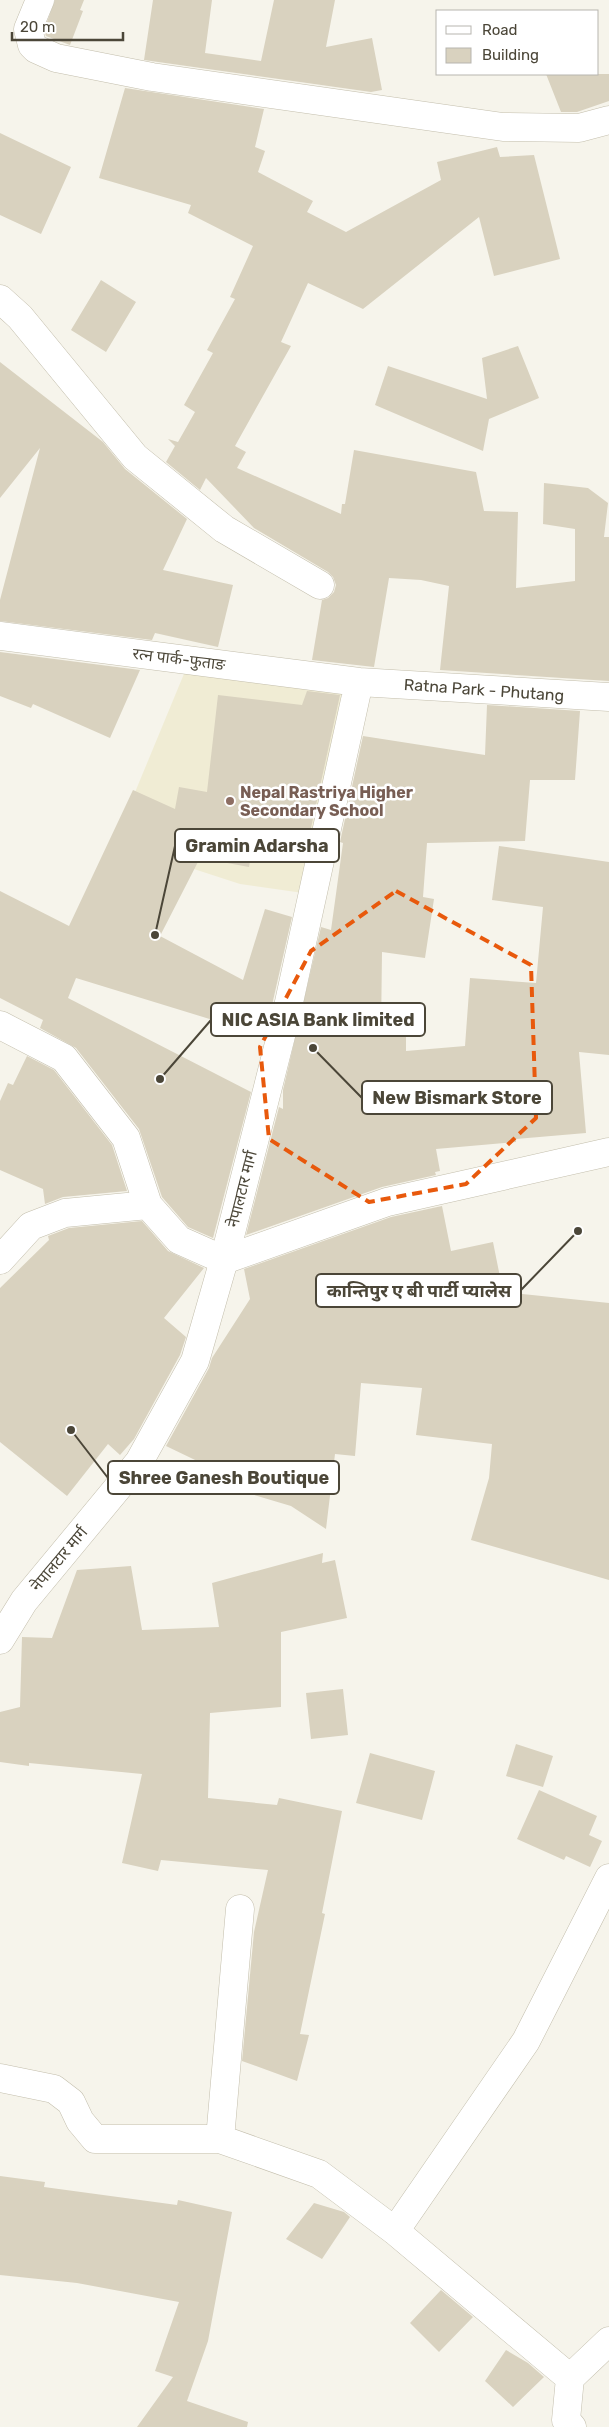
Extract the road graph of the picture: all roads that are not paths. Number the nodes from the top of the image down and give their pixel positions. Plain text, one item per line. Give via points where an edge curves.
1 (40, 0) edge
2 (609, 120) edge
3 (0, 299) edge
4 (320, 585) dead end
5 (0, 636) edge
6 (359, 682) junction
7 (609, 697) edge
8 (0, 1025) edge
9 (609, 1152) edge
10 (148, 1205) junction
11 (0, 1260) edge
12 (224, 1260) junction
13 (0, 1640) edge
14 (609, 1878) edge
15 (240, 1909) dead end
16 (0, 2078) edge
17 (220, 2139) junction
18 (395, 2231) junction
19 (609, 2341) edge
20 (570, 2378) junction
21 (572, 2427) edge

1 - 2 street via 28,29 36,50 56,58 152,77 503,127 579,128
3 - 4 street via 20,317 135,457 224,529
5 - 6 street, रत्न पार्क-फुताङ
6 - 7 street, Ratna Park - Phutang
6 - 12 street, नेपालटार मार्ग via 288,1007
8 - 10 street via 64,1058 126,1138
9 - 12 street via 387,1202
10 - 11 street via 66,1213 31,1226
10 - 12 street via 179,1240
12 - 13 street, नेपालटार मार्ग via 195,1361 139,1462 24,1601
14 - 18 street via 526,2041
15 - 17 street
16 - 17 street via 54,2089 71,2102 80,2121 95,2139
17 - 18 street via 319,2174
18 - 20 street
19 - 20 street
20 - 21 street via 566,2420

